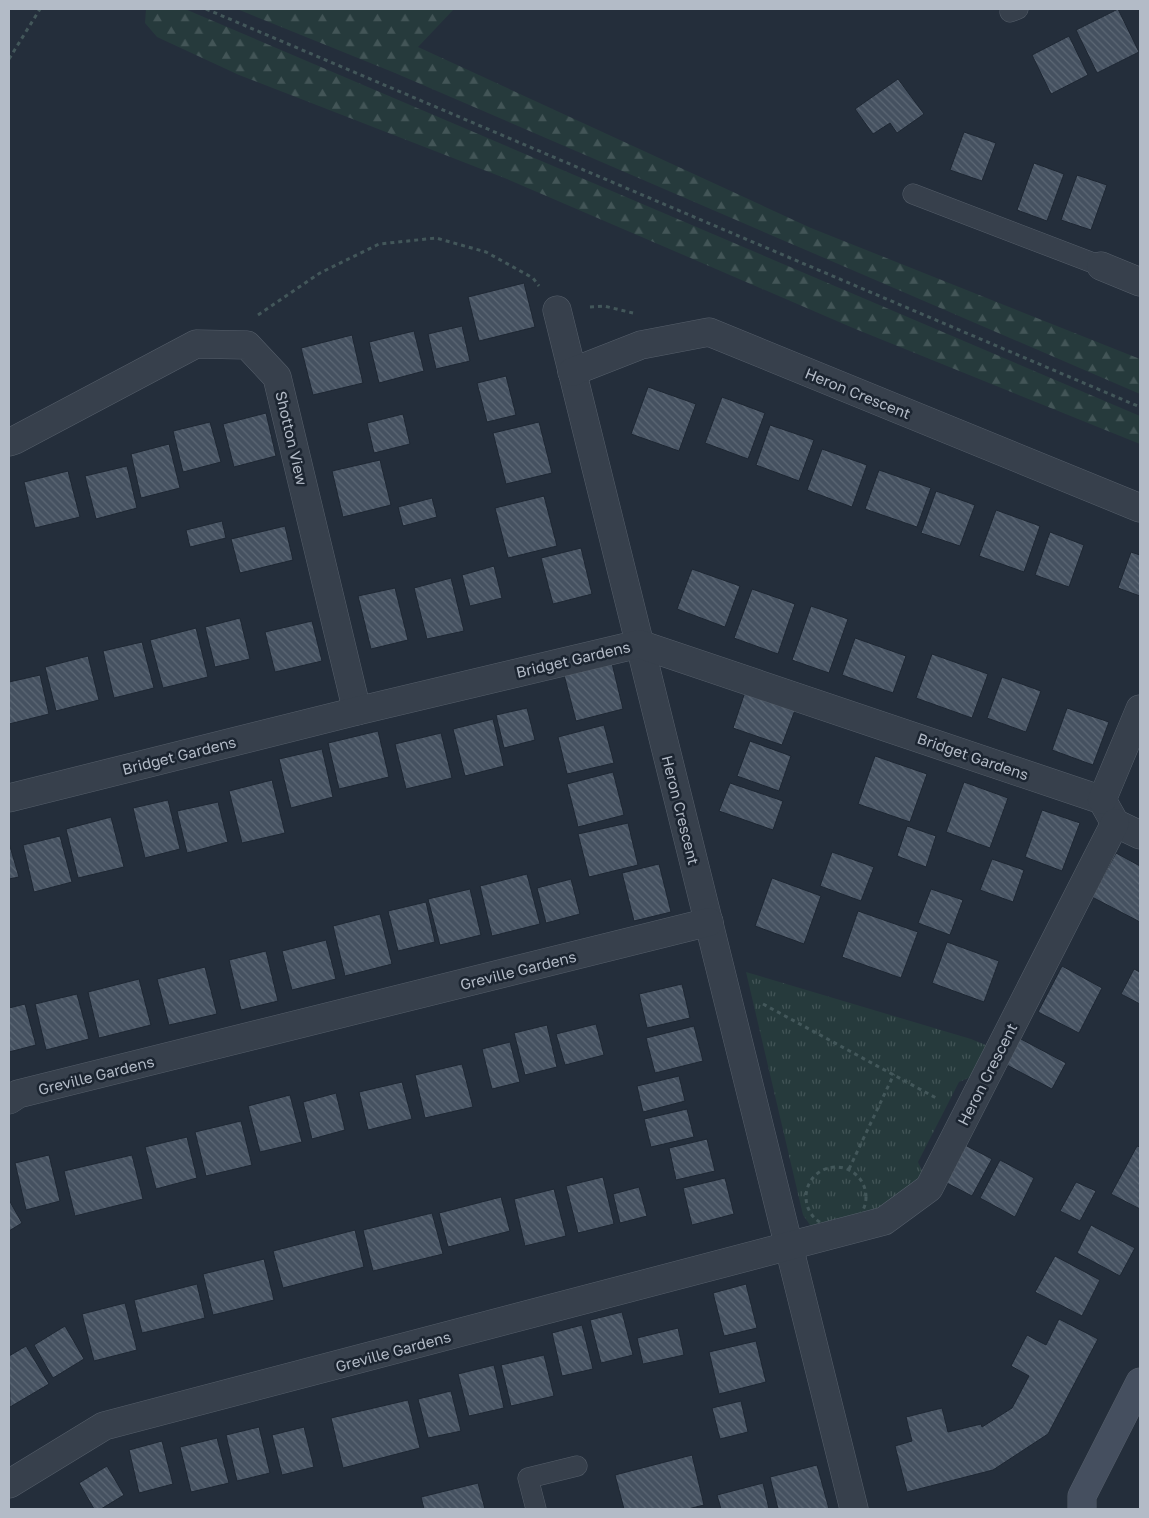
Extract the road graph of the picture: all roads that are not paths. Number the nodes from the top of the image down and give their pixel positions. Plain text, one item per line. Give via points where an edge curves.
1 (913, 194) dead end
2 (1101, 266) joint
3 (1140, 282) edge
4 (557, 310) road end
5 (572, 372) junction
6 (9, 442) edge
7 (1140, 508) edge
8 (639, 644) junction
9 (1140, 709) edge
10 (357, 710) junction
11 (9, 798) edge
12 (1102, 800) junction
13 (1115, 822) junction
14 (1140, 835) edge
15 (709, 922) junction
16 (9, 1100) edge
17 (789, 1247) junction
18 (1140, 1382) edge
19 (577, 1466) dead end
20 (9, 1484) edge
21 (536, 1509) edge
22 (854, 1509) edge
23 (1082, 1509) edge

1 - 2 lane
2 - 3 street
4 - 5 street, Heron Crescent
5 - 7 street, Heron Crescent via 641,345 710,332
5 - 8 street, Heron Crescent
6 - 10 street, Shotton View via 196,344 247,345 277,376
8 - 10 street, Bridget Gardens
8 - 12 street, Bridget Gardens
8 - 15 street, Heron Crescent
9 - 12 street
10 - 11 street, Bridget Gardens
12 - 13 street
13 - 14 street
13 - 17 street, Heron Crescent via 929,1188 884,1221
15 - 16 street, Greville Gardens via 18,1094
15 - 17 street, Heron Crescent
17 - 20 street, Greville Gardens via 104,1426
17 - 22 street, Heron Crescent
18 - 23 street via 1082,1496
19 - 21 lane via 528,1478

